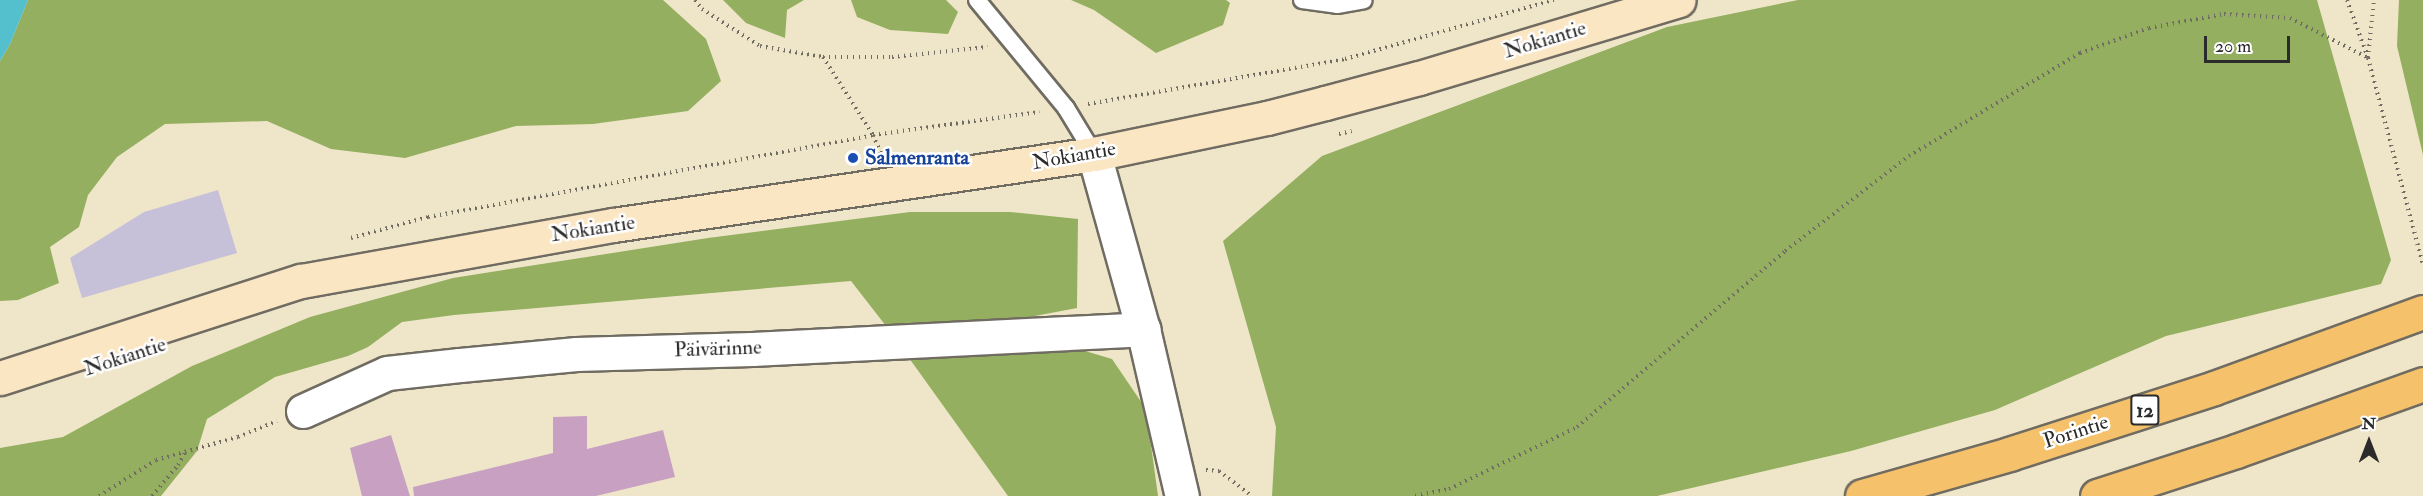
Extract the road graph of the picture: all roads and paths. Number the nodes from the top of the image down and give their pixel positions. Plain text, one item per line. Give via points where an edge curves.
1 (695, 0) edge
2 (977, 0) edge
3 (1302, 0) edge
4 (1365, 0) edge
5 (1554, 0) edge
6 (1678, 0) edge
7 (2346, 0) edge
8 (2374, 0) edge
9 (1015, 44) junction
10 (823, 57) junction
11 (2368, 58) junction
12 (1066, 108) junction
13 (881, 153) dead end
14 (1094, 154) junction
15 (456, 252) junction
16 (2423, 265) edge
17 (2423, 312) edge
18 (1143, 329) junction
19 (0, 378) edge
20 (2423, 384) edge
21 (0, 400) edge
22 (303, 411) joint
23 (186, 451) junction
24 (1179, 482) edge
25 (99, 496) edge
26 (152, 496) edge
27 (1252, 496) edge
28 (1415, 496) edge
29 (1862, 496) edge
30 (2097, 496) edge

1 - 10 path via 702,9 760,46
2 - 9 lane
3 - 4 lane via 1337,6
5 - 12 path via 1345,59
6 - 14 main road, Nokiantie via 1336,100
7 - 11 path
8 - 11 path
9 - 10 path via 892,57
9 - 12 lane
10 - 13 path
11 - 16 path
11 - 28 path via 2290,18 2224,14 2149,28 2080,53 1909,156 1785,251 1577,427 1449,489
12 - 14 lane
14 - 15 main road, Nokiantie
14 - 18 street
15 - 19 main road, Nokiantie via 301,281
15 - 21 main road, Nokiantie via 108,361
17 - 29 highway, Porintie / 12 via 2203,392
18 - 22 street, Päivärinne via 576,354 387,372
18 - 24 street
20 - 30 highway
22 - 23 path via 238,437
23 - 25 path via 156,460
23 - 26 path
24 - 27 path via 1219,471

